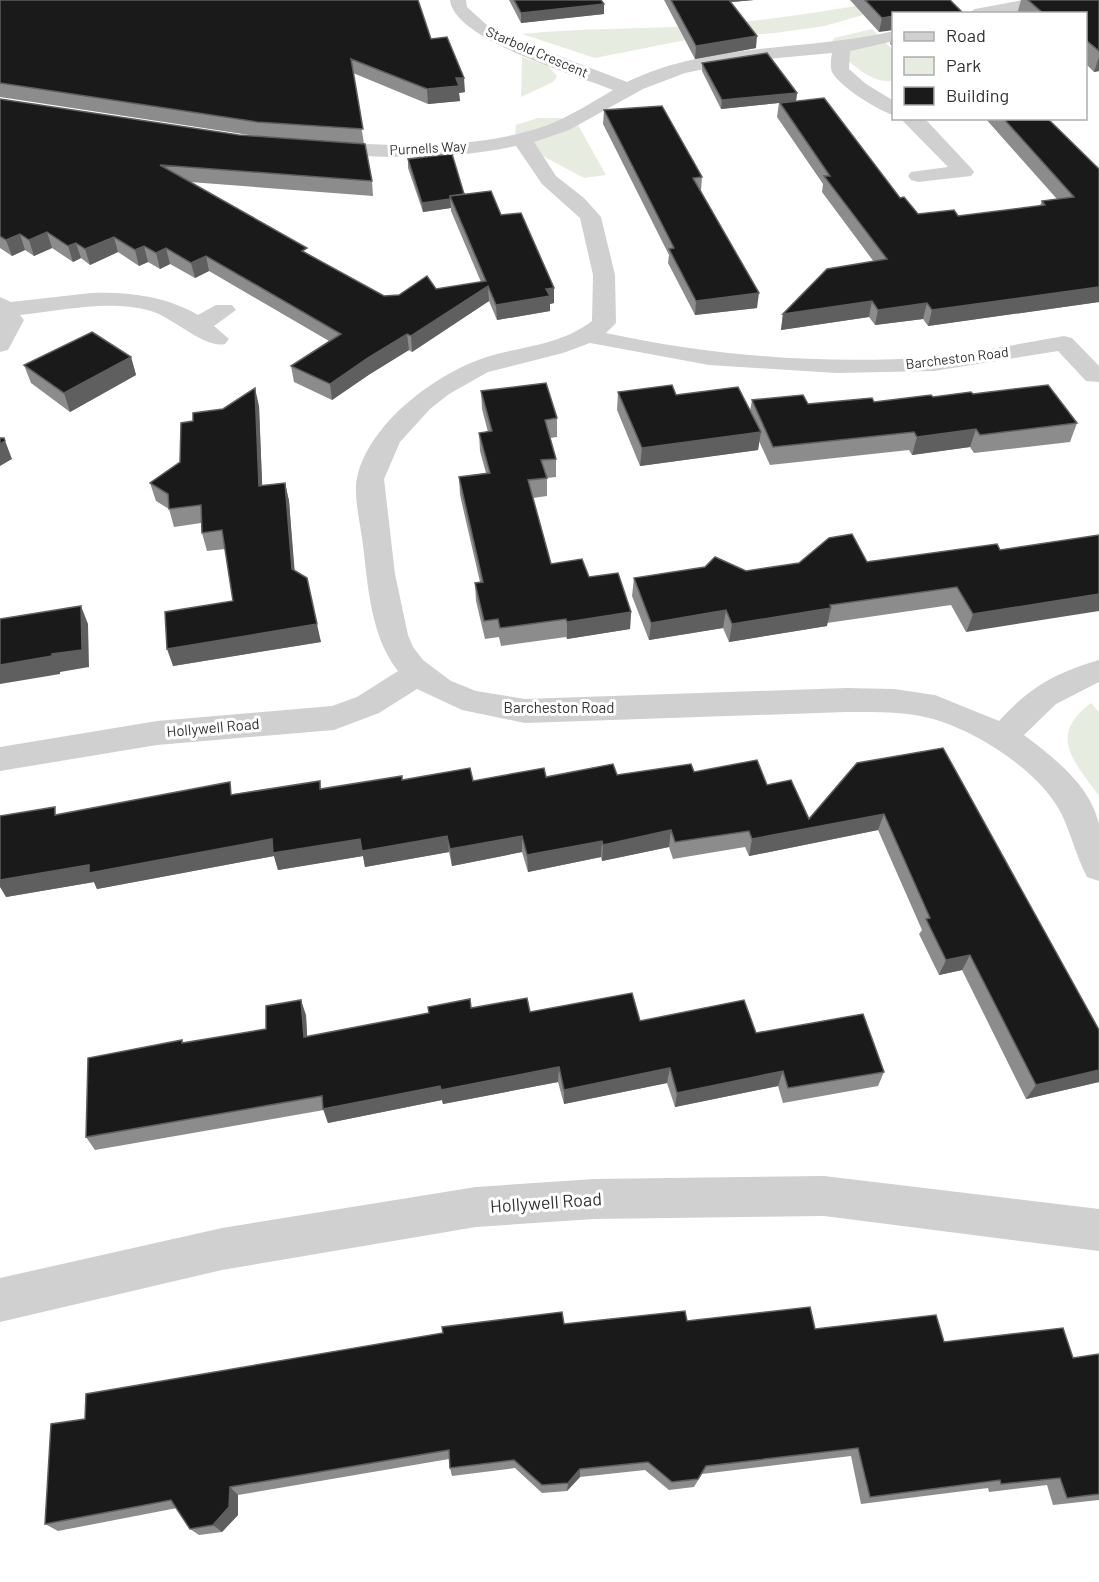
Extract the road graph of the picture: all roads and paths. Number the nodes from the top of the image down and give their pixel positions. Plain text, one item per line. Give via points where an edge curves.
1 (459, 0) edge
2 (1051, 0) edge
3 (986, 12) edge
4 (892, 36) edge
5 (841, 49) junction
6 (629, 89) junction
7 (892, 109) edge
8 (912, 120) edge
9 (521, 138) junction
10 (304, 146) edge
11 (918, 176) dead end
12 (3, 307) edge
13 (224, 310) dead end
14 (198, 325) junction
15 (590, 336) junction
16 (217, 339) dead end
17 (0, 345) edge
18 (1095, 376) dead end
19 (1099, 671) edge
20 (418, 673) junction
21 (1004, 737) junction
22 (0, 759) edge
23 (1099, 867) edge
24 (1099, 1230) edge
25 (0, 1300) edge

1 - 6 street, Starbold Crescent via 459,9 482,30
2 - 3 street
4 - 5 street, Purnells Way
5 - 6 street, Purnells Way via 699,63
5 - 7 street via 840,70 859,88
6 - 9 street, Purnells Way via 581,117
8 - 11 street via 964,172
9 - 10 street, Purnells Way via 435,150 359,151
9 - 15 street via 549,180 590,217 604,275 605,298 604,323
12 - 14 street via 137,300 173,311
12 - 17 street via 12,320
13 - 14 street
14 - 16 street
15 - 18 street, Barcheston Road via 643,349 834,366 917,365 1064,343
15 - 20 street, Barcheston Road via 569,345 496,361 465,375 411,412 383,446 370,477 380,582 399,652
19 - 21 street via 1067,680 1038,699
20 - 21 street, Barcheston Road via 450,694 483,706 525,711 846,699 894,701 935,707
20 - 22 street, Hollywell Road via 368,705 334,718 157,733
21 - 23 street, Barcheston Road via 1052,774 1075,807
24 - 25 street, Hollywell Road via 824,1196 594,1199 476,1207 222,1250

